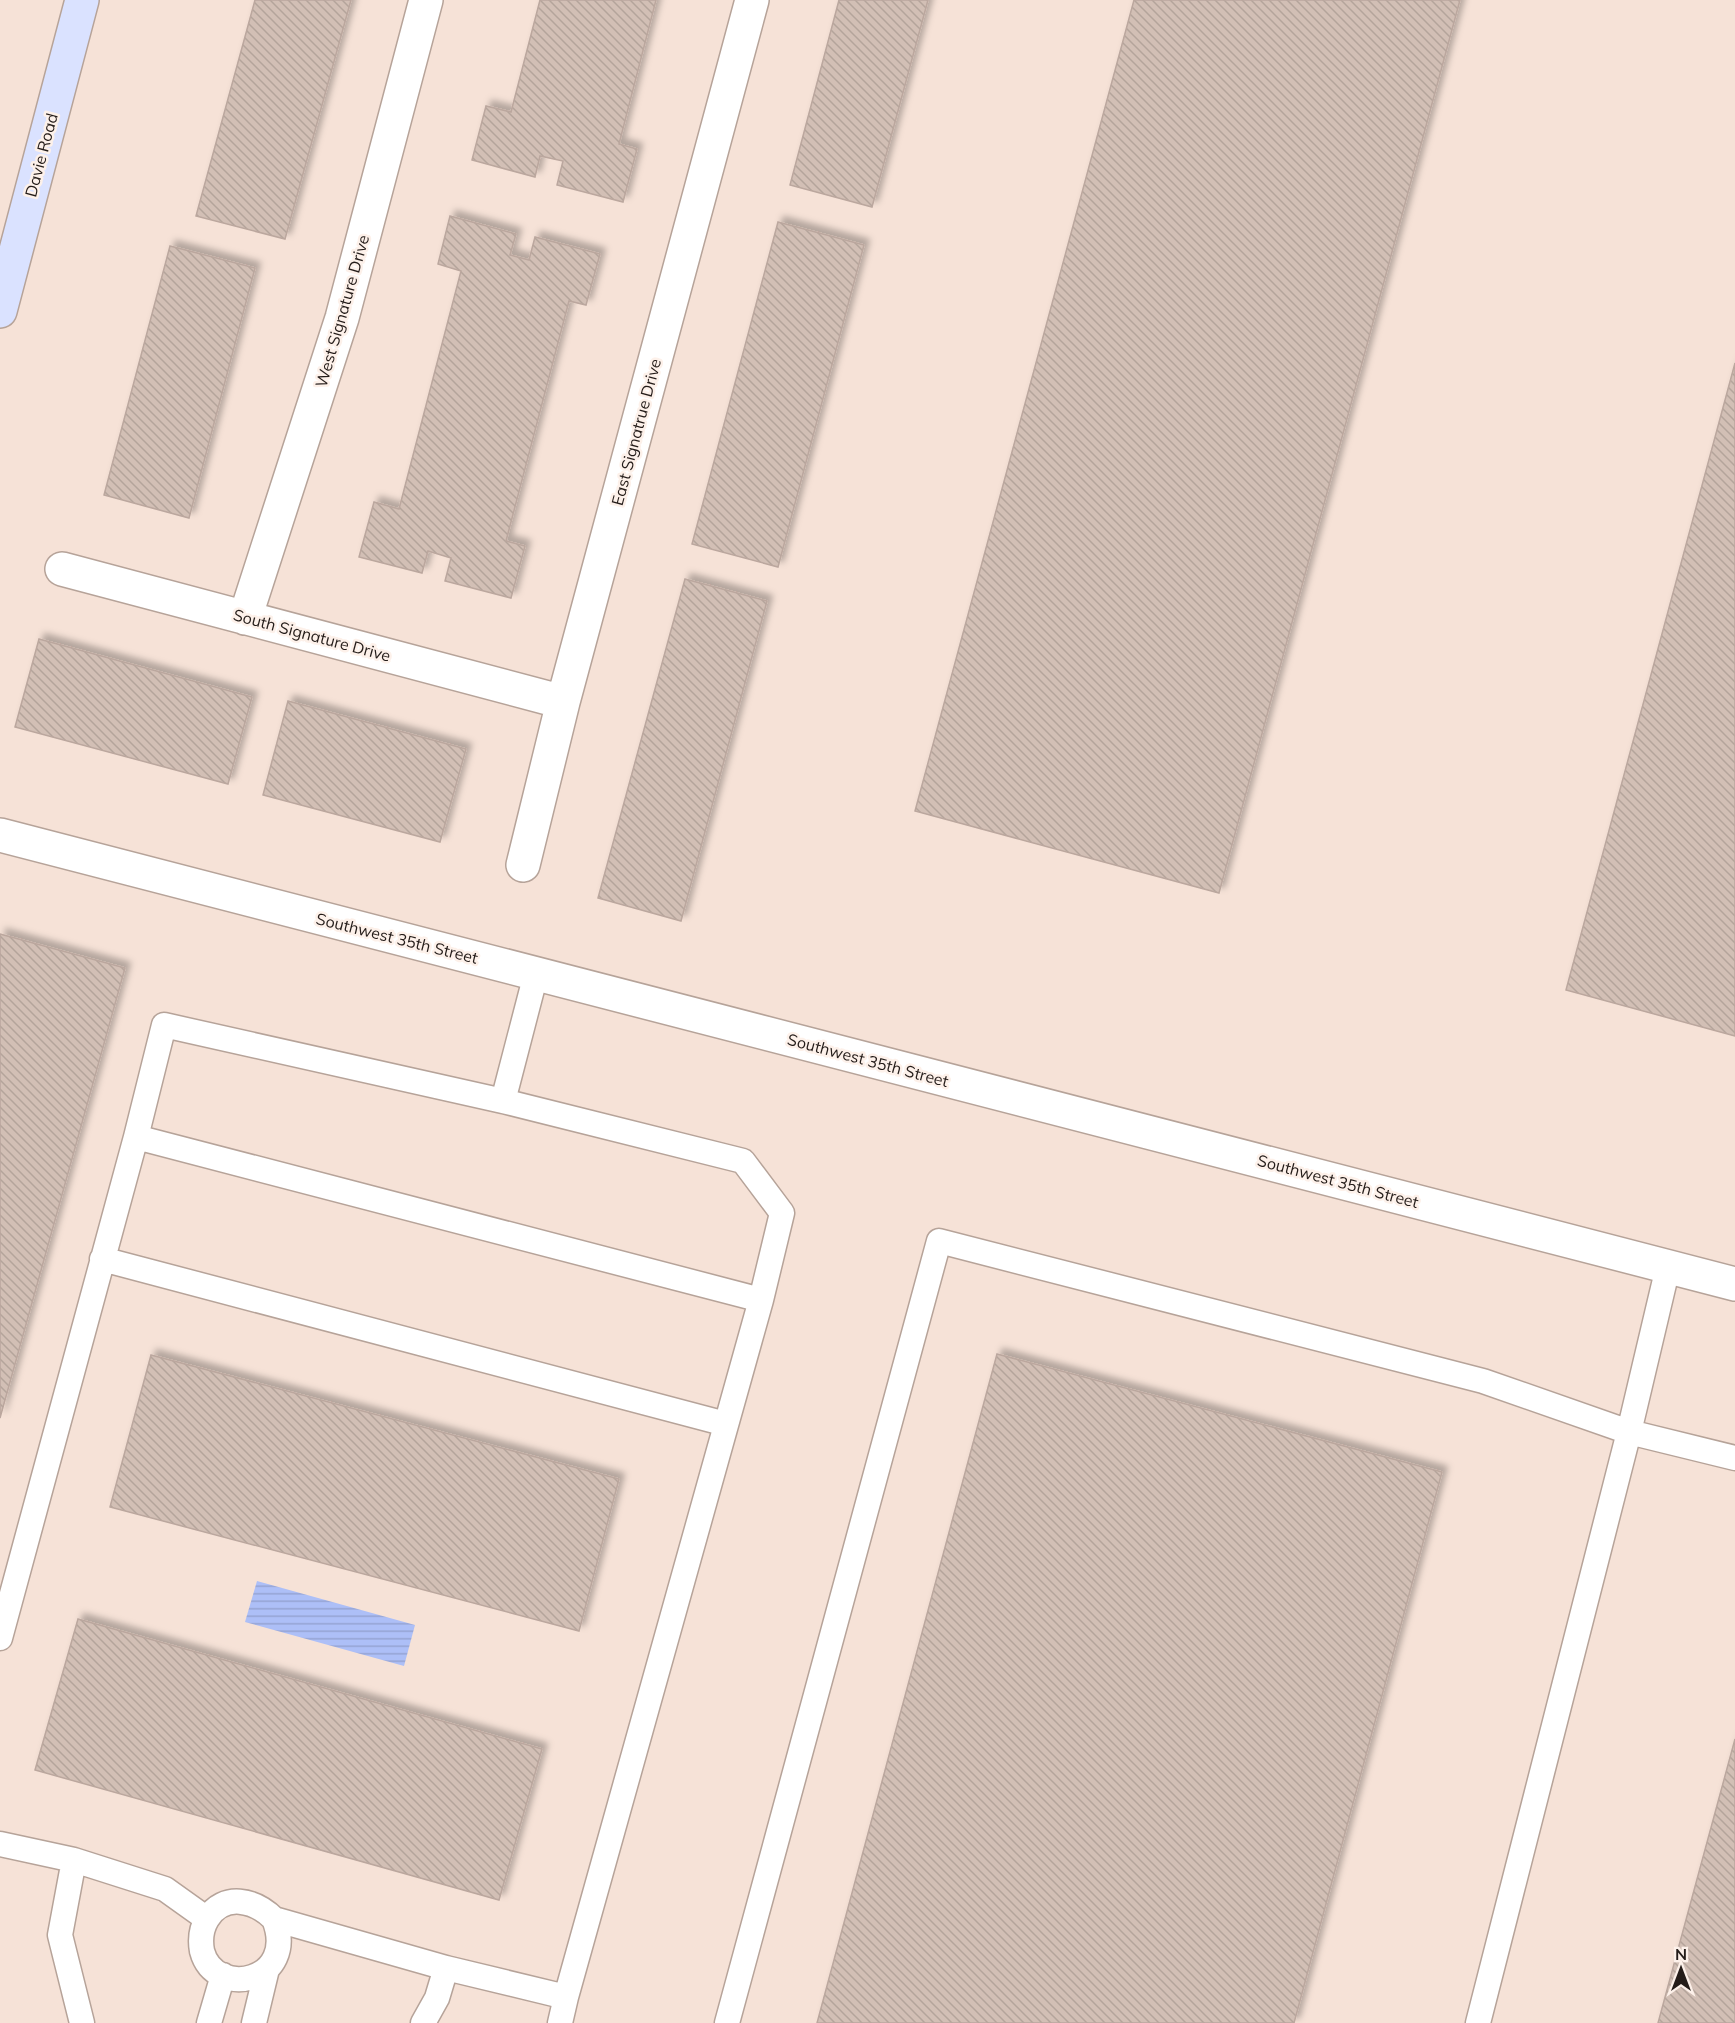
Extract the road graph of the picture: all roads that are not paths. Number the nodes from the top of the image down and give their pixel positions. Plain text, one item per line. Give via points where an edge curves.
1 (82, 0) edge
2 (426, 0) edge
3 (752, 0) edge
4 (0, 310) edge
5 (62, 569) dead end
6 (245, 618) junction
7 (562, 702) junction
8 (0, 836) edge
9 (524, 865) dead end
10 (536, 974) junction
11 (503, 1101) junction
12 (136, 1137) junction
13 (102, 1259) junction
14 (1668, 1267) junction
15 (1735, 1284) edge
16 (761, 1300) junction
17 (726, 1424) junction
18 (1629, 1432) junction
19 (1735, 1458) edge
20 (0, 1638) edge
21 (0, 1844) edge
22 (74, 1860) junction
23 (207, 1919) junction
24 (274, 1919) junction
25 (446, 1968) junction
26 (267, 1969) junction
27 (223, 1975) junction
28 (566, 1997) junction
29 (82, 2023) edge
30 (209, 2023) edge
31 (254, 2023) edge
32 (423, 2023) edge
33 (560, 2023) edge
34 (727, 2023) edge
35 (1478, 2023) edge

1 - 4 main road, Davie Road
2 - 6 street, West Signature Drive via 342,318
3 - 7 street, East Signatrue Drive
5 - 6 street, South Signature Drive
6 - 7 street, South Signature Drive
7 - 9 street, East Signatrue Drive
8 - 10 street, Southwest 35th Street
10 - 11 lane
10 - 14 street, Southwest 35th Street
11 - 12 lane via 164,1025
11 - 16 lane via 743,1161 782,1213
12 - 13 lane
12 - 16 lane
13 - 17 lane
13 - 20 lane
14 - 15 street, Southwest 35th Street
14 - 18 lane
16 - 17 lane
17 - 28 lane
18 - 19 lane
18 - 34 lane via 1483,1381 939,1241
18 - 35 lane
21 - 22 lane
22 - 23 lane via 165,1889
22 - 29 lane via 60,1935
23 - 24 lane via 226,1903 240,1901 253,1903
23 - 27 lane via 202,1930 203,1954 209,1965
24 - 25 lane
24 - 26 lane via 279,1945 276,1958
25 - 28 lane
25 - 32 lane via 437,1998
26 - 27 lane via 256,1977 243,1979
26 - 31 lane
27 - 30 lane
28 - 33 lane

